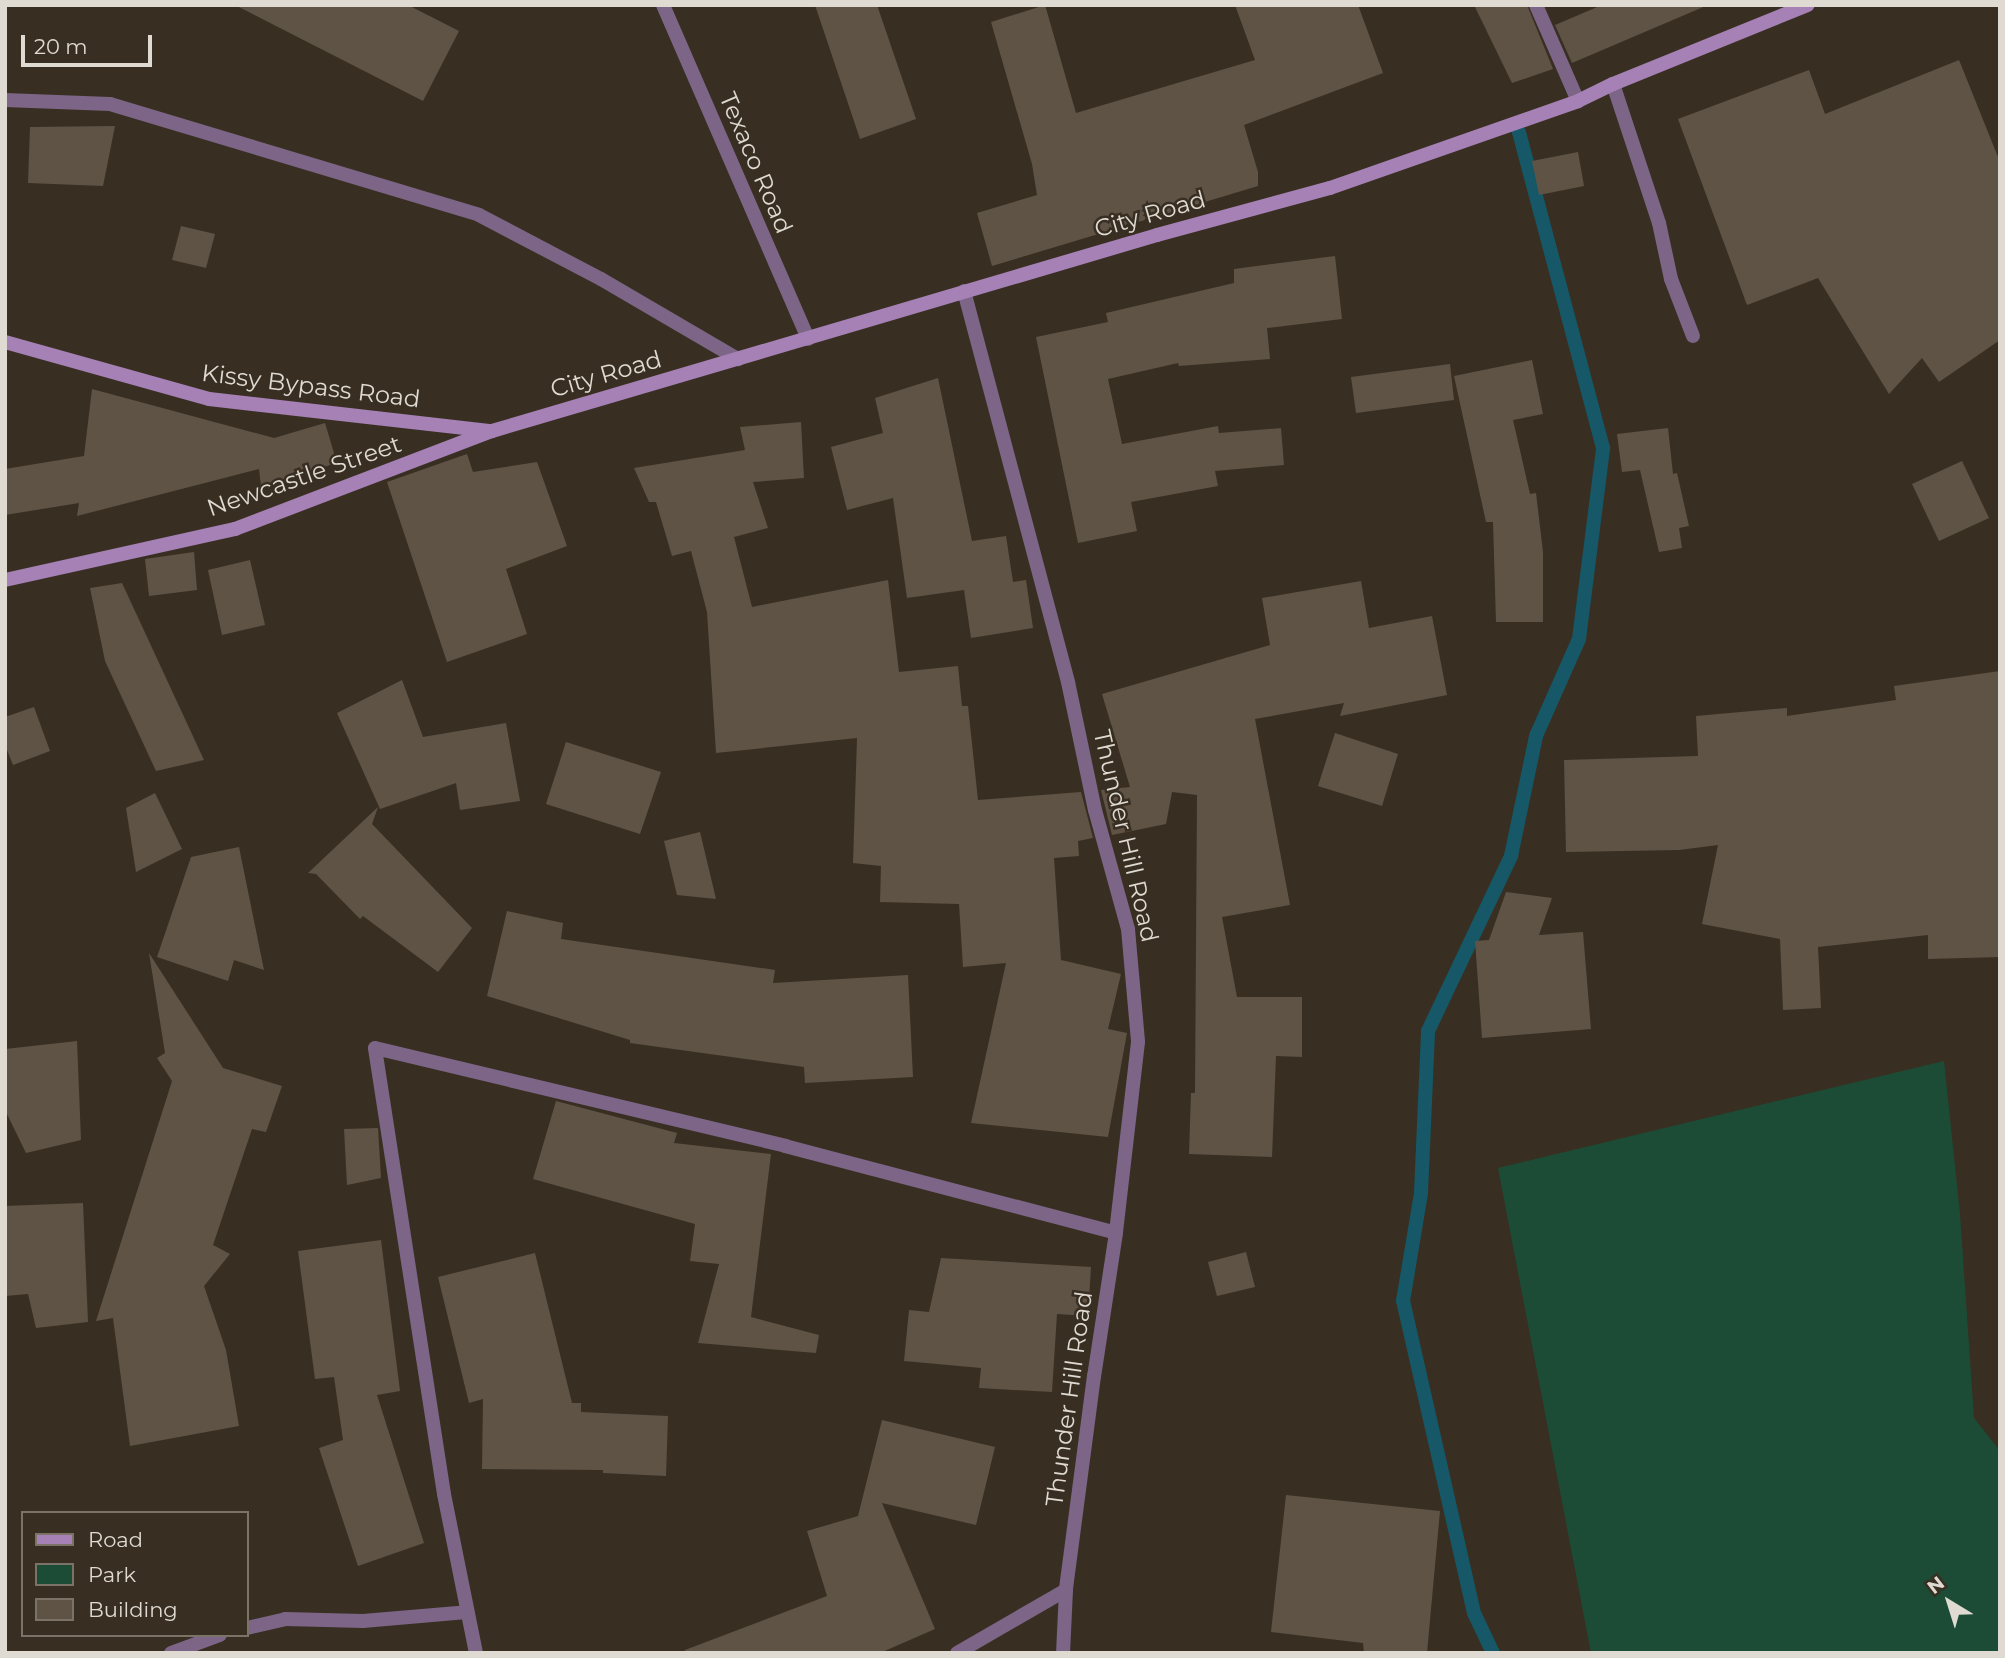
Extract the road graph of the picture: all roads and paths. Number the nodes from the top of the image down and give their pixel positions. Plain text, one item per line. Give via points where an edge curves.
1 (663, 5) edge
2 (1536, 5) edge
3 (1808, 5) edge
4 (1613, 83) junction
5 (5, 100) edge
6 (1578, 101) junction
7 (964, 291) junction
8 (1693, 336) dead end
9 (807, 339) junction
10 (5, 342) edge
11 (738, 359) junction
12 (492, 431) junction
13 (5, 580) edge
14 (1116, 1233) junction
15 (1066, 1590) junction
16 (467, 1612) junction
17 (248, 1629) edge
18 (215, 1637) edge
19 (171, 1653) edge
20 (477, 1653) edge
21 (957, 1653) edge
22 (1063, 1653) edge

1 - 9 street, Texaco Road
2 - 6 street
3 - 4 main road, City Road
4 - 6 main road, City Road
4 - 8 street via 1659,223 1671,279
5 - 11 street via 110,104 479,215
6 - 7 main road, City Road via 1330,188
7 - 9 main road, City Road
7 - 14 street, Thunder Hill Road via 1128,929 1138,1042
9 - 11 main road, City Road
10 - 12 main road, Kissy Bypass Road via 209,399
11 - 12 main road, City Road
12 - 13 main road, Newcastle Street via 234,529
14 - 15 street, Thunder Hill Road
14 - 16 street via 785,1146 375,1048 442,1481
15 - 21 street
15 - 22 street, Thunder Hill Road
16 - 17 street via 363,1621 285,1619
16 - 20 street
18 - 19 street

